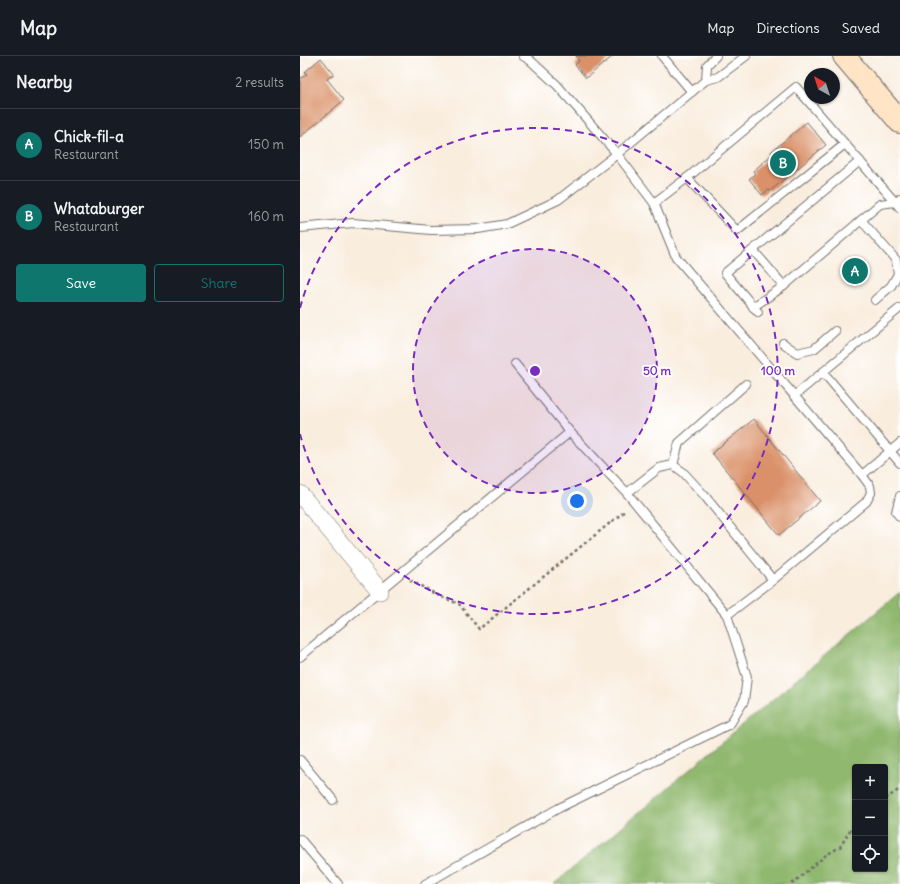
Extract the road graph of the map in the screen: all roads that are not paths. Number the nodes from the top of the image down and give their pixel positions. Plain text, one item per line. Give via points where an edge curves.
1 (523, 56) edge
2 (662, 56) edge
3 (716, 56) edge
4 (746, 56) edge
5 (844, 56) edge
6 (706, 80) junction
7 (692, 92) junction
8 (900, 122) edge
9 (845, 144) junction
10 (617, 154) junction
11 (860, 161) junction
12 (687, 178) junction
13 (654, 203) junction
14 (898, 203) edge
15 (862, 220) junction
16 (300, 228) edge
17 (753, 250) junction
18 (784, 286) junction
19 (875, 300) dead end
20 (899, 311) edge
21 (835, 331) dead end
22 (783, 343) dead end
23 (515, 364) dead end
24 (823, 372) junction
25 (746, 384) dead end
26 (794, 396) junction
27 (570, 432) junction
28 (900, 443) edge
29 (890, 452) junction
30 (900, 463) edge
31 (672, 465) junction
32 (862, 475) junction
33 (627, 492) junction
34 (300, 494) edge
35 (900, 496) edge
36 (900, 517) edge
37 (773, 580) junction
38 (380, 591) junction
39 (727, 615) junction
40 (300, 657) edge
41 (300, 760) edge
42 (333, 800) dead end
43 (300, 839) edge
44 (338, 884) edge
45 (425, 884) edge

1 - 10 lane via 557,85
2 - 7 lane
3 - 6 lane via 707,65
4 - 6 lane via 718,78
5 - 8 main road
6 - 7 lane
7 - 10 lane
9 - 11 lane
9 - 12 lane via 737,231
9 - 12 lane via 796,87
10 - 13 lane
10 - 16 lane via 558,200 507,224 478,229 431,230 353,223
11 - 14 lane
11 - 17 lane
12 - 13 lane
13 - 26 lane via 676,257
14 - 15 lane via 880,204
15 - 18 lane
15 - 19 lane via 896,260 898,274 891,286
17 - 18 lane
17 - 18 lane via 725,273 755,309
20 - 24 lane
21 - 22 lane via 814,348 797,353
23 - 27 lane
24 - 26 lane
24 - 29 lane
25 - 31 lane via 679,443
26 - 32 lane
27 - 33 lane
27 - 38 lane
28 - 29 lane
29 - 30 lane
29 - 32 lane
31 - 33 lane via 659,468
31 - 37 lane via 684,472 704,494
32 - 37 lane via 870,486 871,493 866,502
33 - 39 lane
34 - 38 street
35 - 36 lane via 896,512
37 - 39 lane
38 - 40 lane
39 - 45 lane via 747,677 744,700 730,724 559,808
41 - 42 lane
43 - 44 lane

